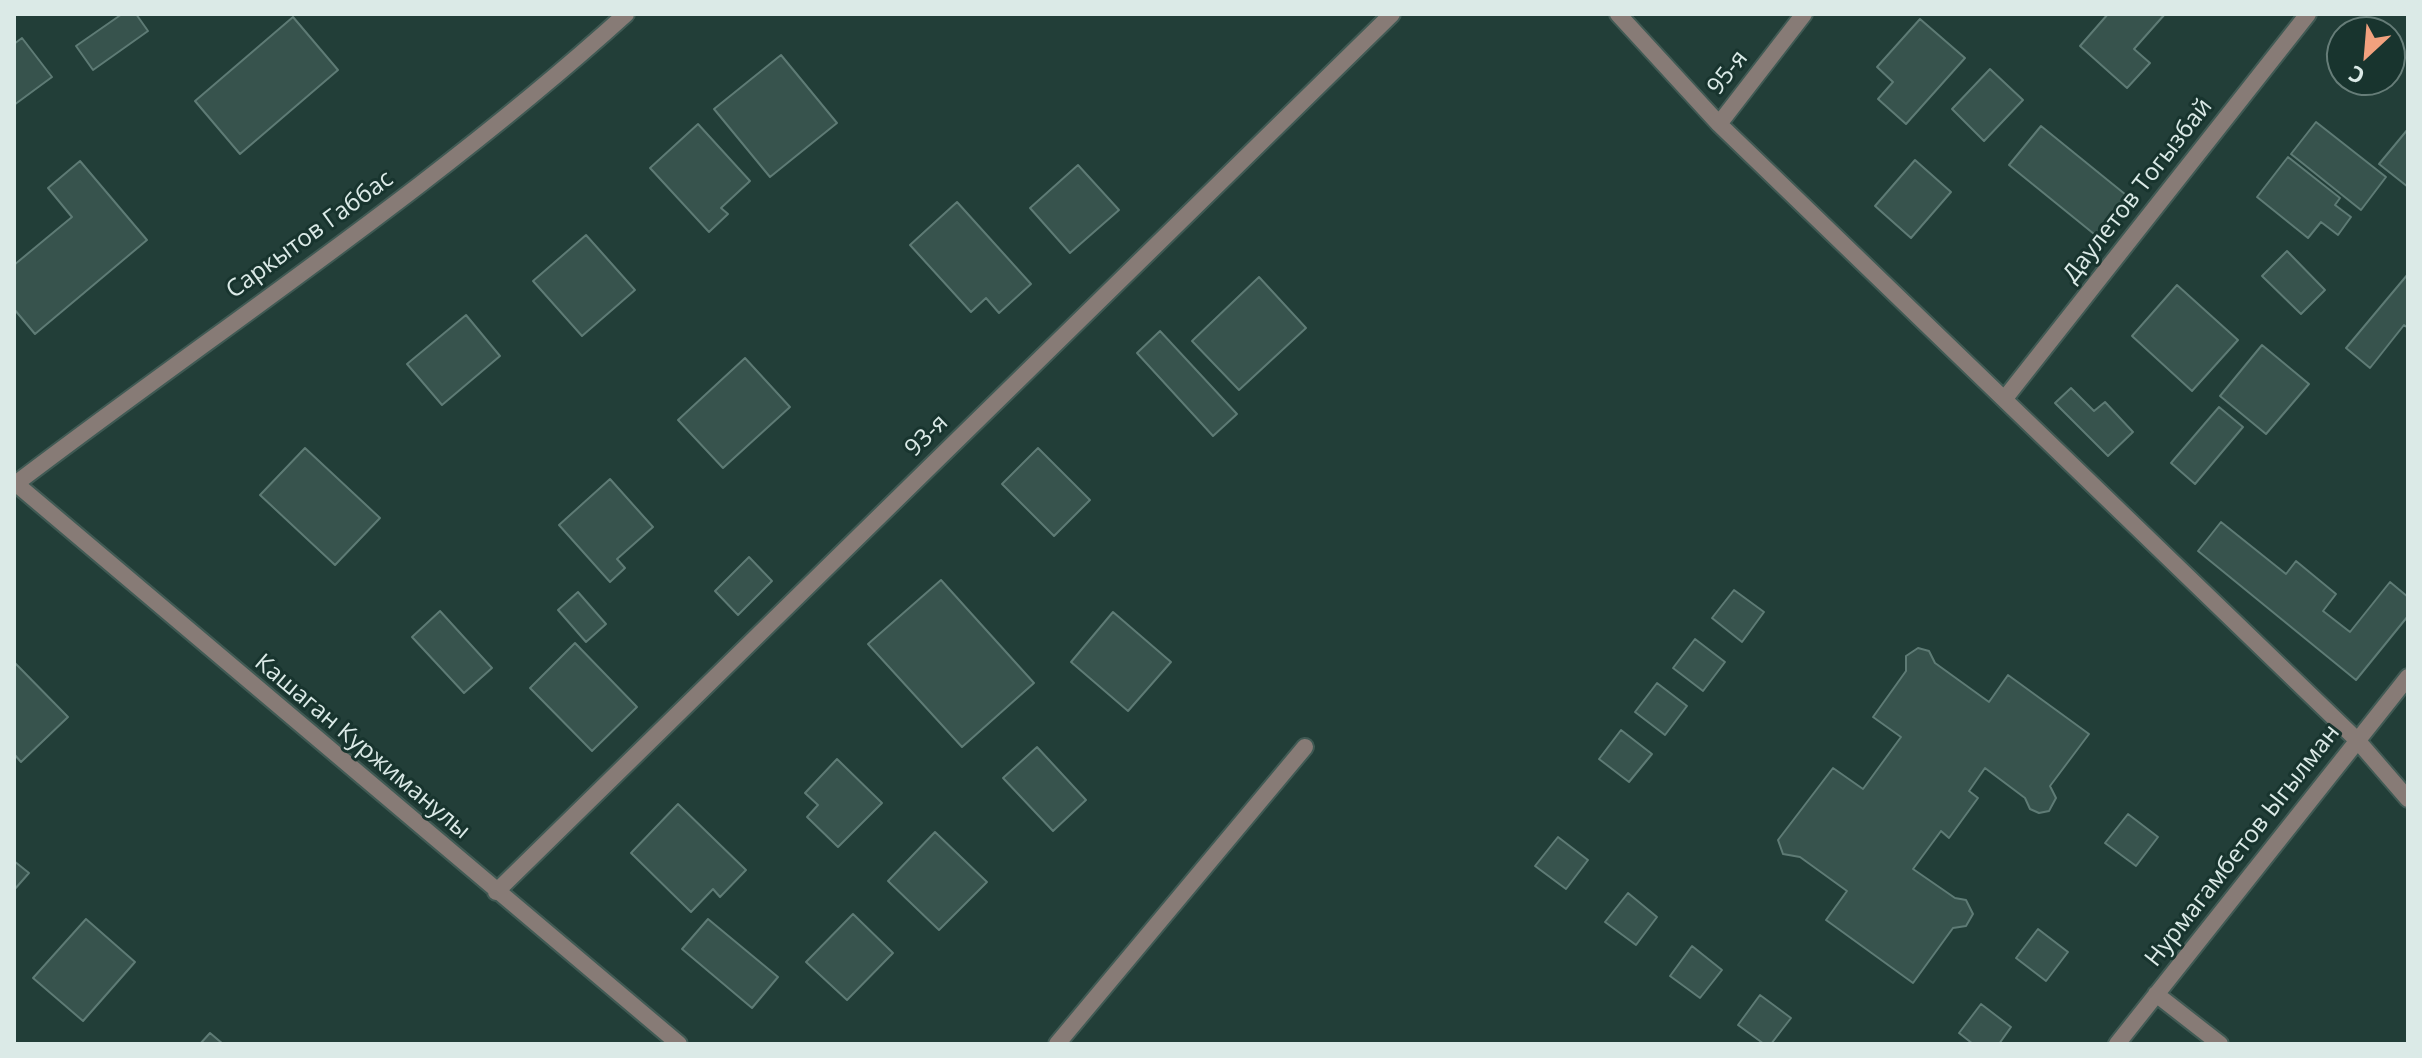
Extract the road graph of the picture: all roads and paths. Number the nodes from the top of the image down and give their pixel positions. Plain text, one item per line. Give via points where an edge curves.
1 (626, 14) edge
2 (1392, 14) edge
3 (1618, 14) edge
4 (1804, 14) edge
5 (2308, 14) edge
6 (1719, 124) junction
7 (2006, 397) junction
8 (14, 484) edge
9 (2408, 677) edge
10 (2357, 740) junction
11 (1305, 747) dead end
12 (2408, 799) edge
13 (496, 892) junction
14 (2156, 994) junction
15 (679, 1044) edge
16 (1057, 1044) edge
17 (2117, 1044) edge
18 (2220, 1044) edge

1 - 8 street, Саркытов Габбас via 379,219
2 - 13 street, 93-я
3 - 6 street
4 - 6 street, 95-я
5 - 7 street, Даулетов Тогызбай
6 - 7 street
7 - 10 street
8 - 13 street, Кашаган Куржиманулы
9 - 10 street, Нурмагамбетов Ыгылман
10 - 12 street
10 - 14 street, Нурмагамбетов Ыгылман
11 - 16 street
13 - 15 street, Кашаган Куржиманулы
14 - 17 street, Нурмагамбетов Ыгылман
14 - 18 street

